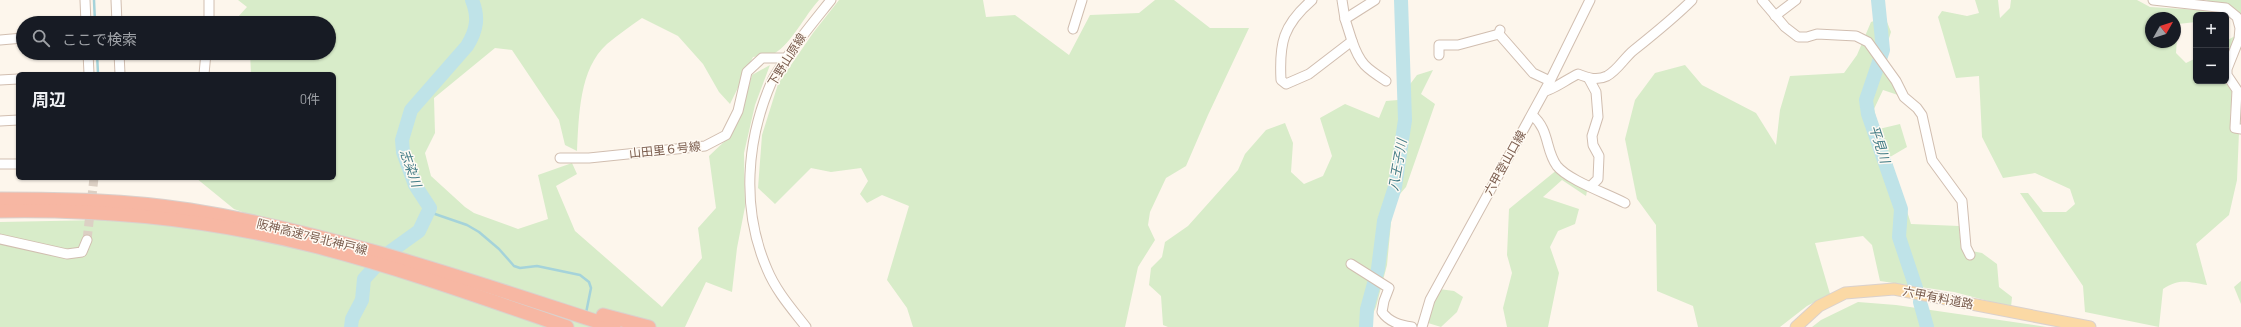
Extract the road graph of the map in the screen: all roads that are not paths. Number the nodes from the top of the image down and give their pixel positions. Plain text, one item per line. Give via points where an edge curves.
1 (85, 0) edge
2 (116, 0) edge
3 (204, 0) edge
4 (209, 0) edge
5 (831, 0) edge
6 (1082, 0) edge
7 (1312, 0) edge
8 (1342, 0) edge
9 (1375, 0) edge
10 (1590, 0) edge
11 (1692, 0) edge
12 (1762, 0) edge
13 (1796, 0) edge
14 (2154, 0) edge
15 (2185, 1) edge
16 (86, 16) edge
17 (117, 16) edge
18 (209, 16) edge
19 (1775, 16) junction
20 (1345, 19) junction
21 (1073, 29) dead end
22 (16, 39) edge
23 (0, 40) edge
24 (1352, 40) junction
25 (1439, 55) dead end
26 (787, 58) junction
27 (88, 60) edge
28 (119, 60) edge
29 (205, 60) edge
30 (89, 72) edge
31 (120, 72) edge
32 (204, 72) edge
33 (16, 79) edge
34 (1589, 79) junction
35 (0, 80) edge
36 (1386, 81) dead end
37 (1550, 81) junction
38 (1545, 91) junction
39 (1532, 115) junction
40 (16, 120) edge
41 (0, 121) edge
42 (2241, 129) edge
43 (560, 158) dead end
44 (0, 164) edge
45 (16, 164) edge
46 (1591, 186) junction
47 (0, 199) edge
48 (1625, 203) dead end
49 (0, 210) edge
50 (189, 216) junction
51 (0, 239) edge
52 (87, 240) tunnel mouth
53 (1970, 256) dead end
54 (1351, 264) dead end
55 (544, 305) junction
56 (552, 324) edge
57 (567, 327) edge
58 (614, 327) edge
59 (650, 327) edge
60 (806, 327) edge
61 (1412, 327) edge
62 (1422, 327) edge
63 (1796, 327) edge
64 (2090, 327) edge

1 - 16 street
2 - 17 street
3 - 4 street
4 - 18 street
5 - 26 street, 下野山原線
6 - 21 street
7 - 24 street via 1301,9 1283,36 1280,64 1283,82 1286,84 1309,74
8 - 20 street
9 - 20 street
10 - 37 street, 六甲登山口線
11 - 34 street via 1607,76
12 - 19 street
13 - 19 street
14 - 15 street
15 - 42 street via 2226,8 2237,17 2239,39 2227,75 2237,90 2235,128
19 - 53 street via 1798,37 1817,34 1856,36 1868,42 1896,81 1904,97 1922,115 1932,160 1962,201 1966,248
20 - 24 street
22 - 23 street
24 - 36 street via 1358,57 1366,68
25 - 37 street via 1439,45 1458,45 1500,32 1533,73
26 - 43 street, 山田里６号線 via 762,58 747,72 738,111 726,135 705,146 589,158
26 - 60 street, 下野山原線 via 772,80 755,129 749,181 753,225 767,270 788,305
27 - 30 street
28 - 31 street
29 - 32 street
33 - 35 street
34 - 38 street via 1578,74 1550,91
34 - 46 street via 1596,92 1598,117 1592,136 1593,145 1599,156 1598,179
37 - 38 street, 六甲登山口線
38 - 39 street, 六甲登山口線
39 - 46 street via 1541,122 1558,166 1578,181
39 - 62 street, 六甲登山口線 via 1430,300
40 - 41 street
44 - 45 street
46 - 48 street
47 - 50 highway, 阪神高速7号北神戸線 via 142,204
49 - 50 highway, 阪神高速7号北神戸線
50 - 55 highway, 阪神高速7号北神戸線 via 304,232 500,289
50 - 56 highway, 阪神高速7号北神戸線 via 376,263
51 - 52 street via 67,254 82,252
54 - 61 street via 1390,288 1382,312 1385,318
55 - 58 highway, 阪神高速7号北神戸線
55 - 59 highway via 561,305
56 - 57 highway, 阪神高速7号北神戸線
63 - 64 main road, 六甲有料道路 via 1819,306 1845,293 1894,289

